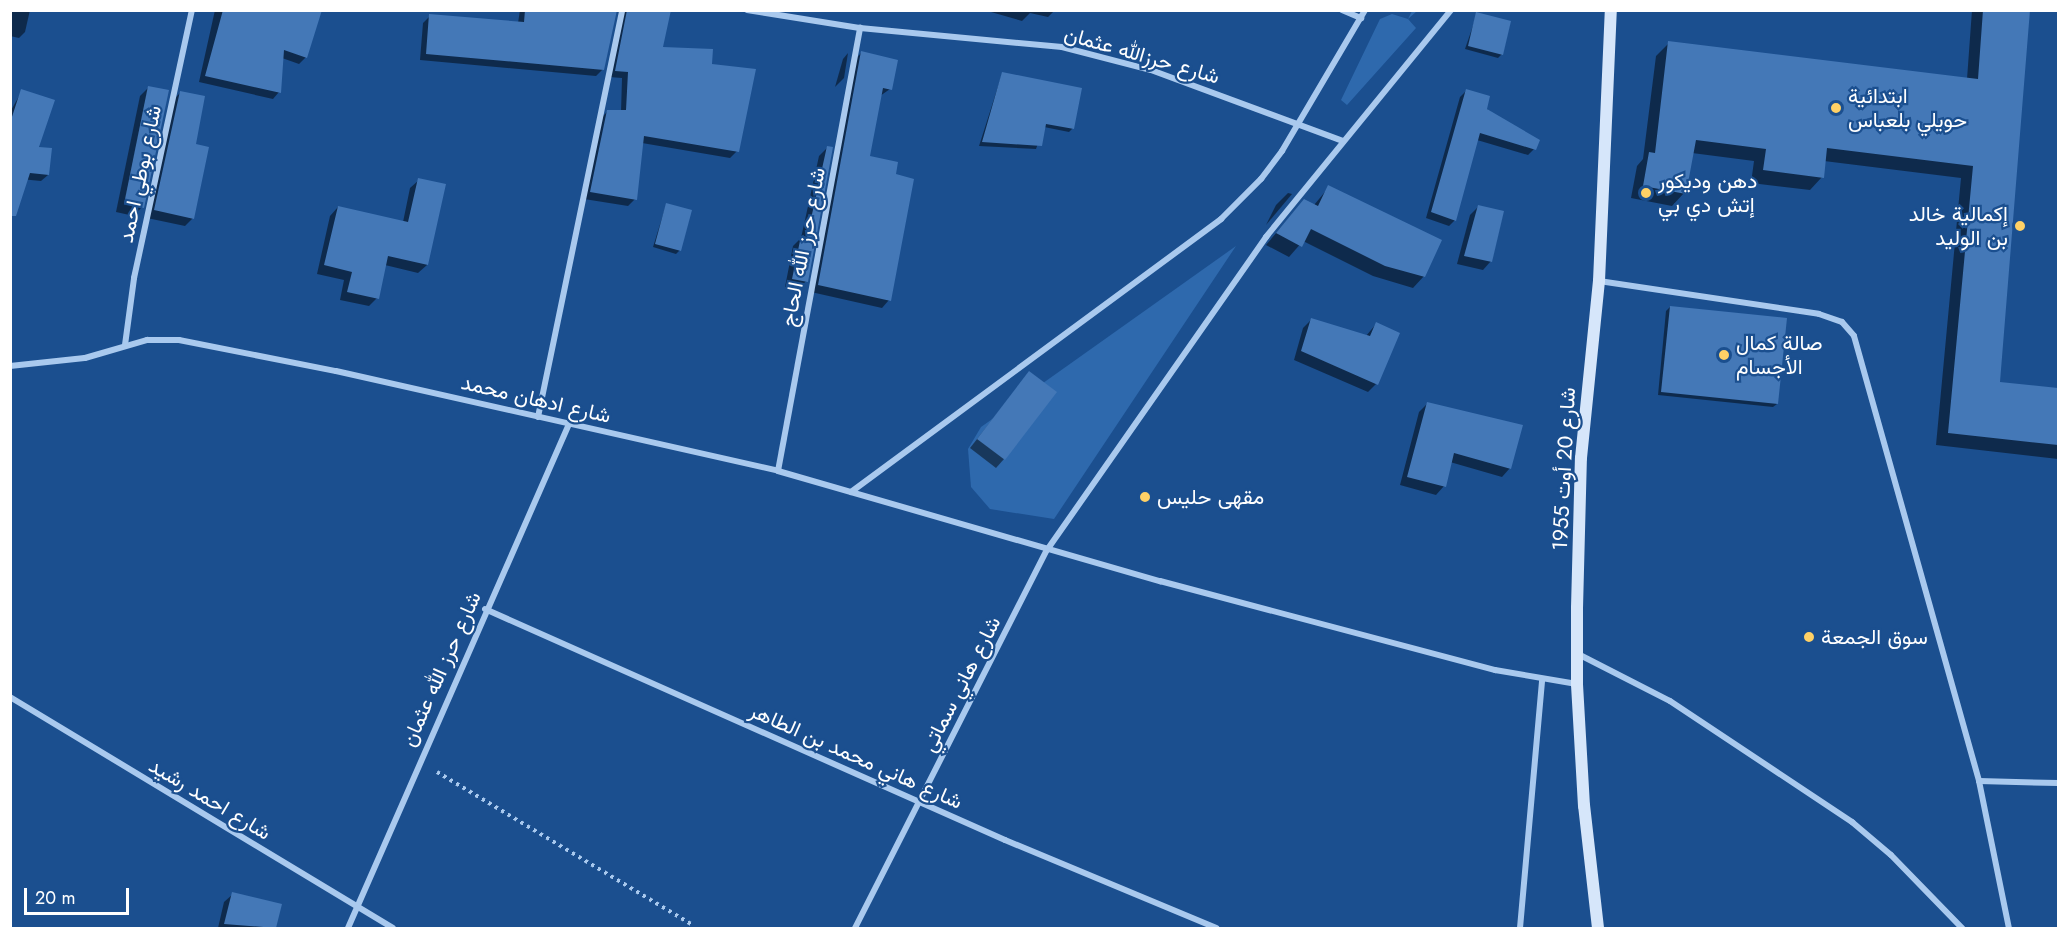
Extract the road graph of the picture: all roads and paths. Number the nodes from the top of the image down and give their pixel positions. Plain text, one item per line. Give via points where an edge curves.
1 (192, 10) edge
2 (622, 10) edge
3 (747, 10) edge
4 (1342, 10) edge
5 (1365, 10) edge
6 (1451, 10) edge
7 (1611, 10) edge
8 (1361, 18) junction
9 (860, 28) junction
10 (1299, 121) junction
11 (1343, 141) junction
12 (1599, 281) junction
13 (125, 345) junction
14 (10, 366) edge
15 (538, 417) junction
16 (568, 424) junction
17 (778, 471) junction
18 (851, 492) junction
19 (1047, 550) junction
20 (485, 609) junction
21 (1577, 654) junction
22 (1542, 681) junction
23 (1577, 684) junction
24 (10, 697) edge
25 (419, 761) junction
26 (1979, 781) junction
27 (2058, 783) edge
28 (920, 802) junction
29 (357, 906) junction
30 (690, 924) dead end
31 (348, 928) edge
32 (393, 928) edge
33 (855, 928) edge
34 (1216, 928) edge
35 (1520, 928) edge
36 (1598, 928) edge
37 (1962, 928) edge
38 (2009, 928) edge

1 - 13 street, شارع بوطي احمد via 134,278
2 - 15 street
3 - 9 street, شارع حرزالله عثمان
4 - 8 street
5 - 8 street
6 - 11 street, شارع هاني سماتي
7 - 12 main road, شارع 20 أوت 1955
8 - 10 street
9 - 10 street, شارع حرزالله عثمان via 1062,47 1151,70
9 - 17 street, شارع حرز الله الحاج
10 - 11 street, شارع حرزالله عثمان
10 - 18 street via 1261,179 1221,219
11 - 19 street, شارع هاني سماتي via 1266,237
12 - 21 main road, شارع 20 أوت 1955 via 1581,458
12 - 26 street via 1820,314 1842,322 1854,336
13 - 14 street, شارع ادهان محمد via 85,358
13 - 15 street, شارع ادهان محمد via 179,340
15 - 16 street, شارع ادهان محمد
16 - 17 street, شارع ادهان محمد
16 - 20 street, شارع حرز الله عثمان
17 - 18 street, شارع ادهان محمد
18 - 19 street, شارع ادهان محمد
19 - 22 street, شارع ادهان محمد
19 - 28 street, شارع هاني سماتي
20 - 25 street, شارع حرز الله عثمان
20 - 28 street, شارع هاني محمد بن الطاهر
21 - 23 main road, شارع 20 أوت 1955
21 - 37 street via 1670,701 1852,822 1891,855
22 - 23 street, شارع ادهان محمد
22 - 35 street
23 - 36 main road, شارع 20 أوت 1955
24 - 29 street, شارع احمد رشيد
25 - 29 street, شارع حرز الله عثمان
25 - 30 path
26 - 27 street
26 - 38 street
28 - 33 street, شارع هاني سماتي
28 - 34 street, شارع هاني محمد بن الطاهر
29 - 31 street, شارع حرز الله عثمان
29 - 32 street, شارع احمد رشيد

